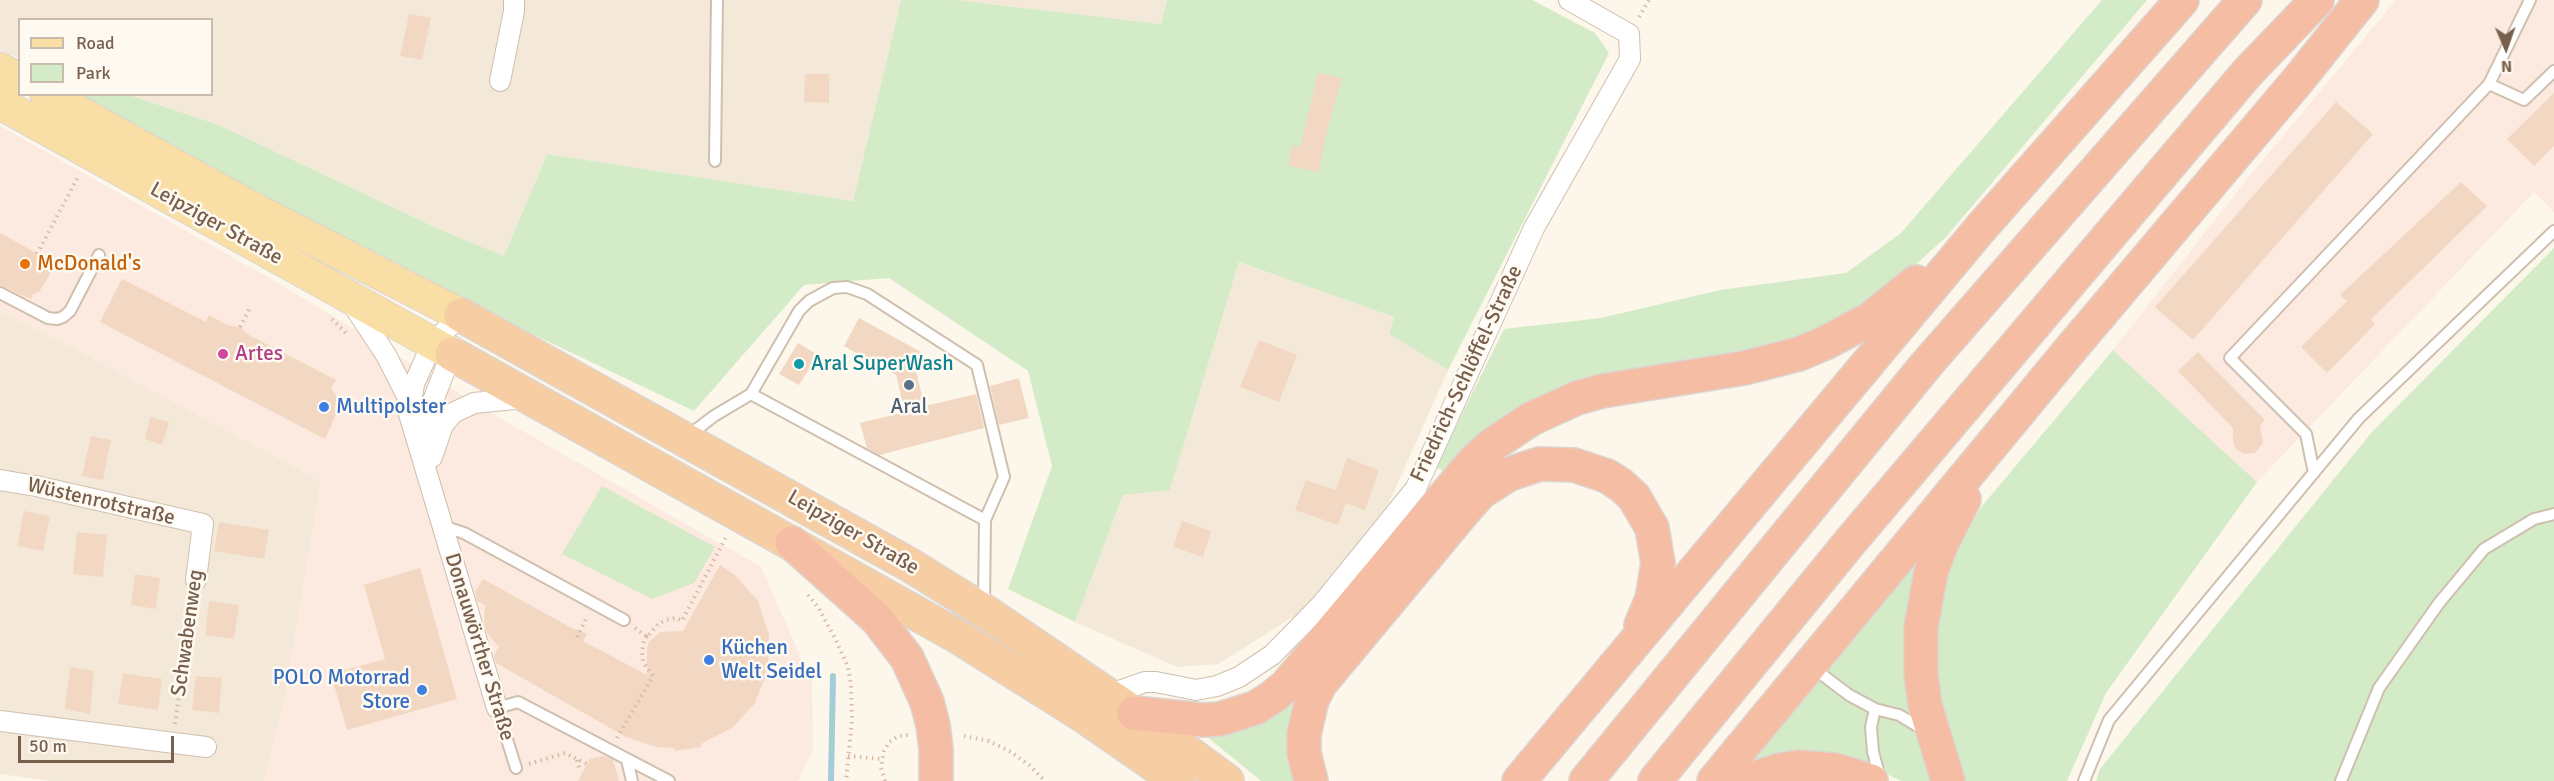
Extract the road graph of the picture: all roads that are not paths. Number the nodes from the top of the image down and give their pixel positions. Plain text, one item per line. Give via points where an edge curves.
1 (514, 0) edge
2 (717, 0) edge
3 (1569, 0) edge
4 (2182, 0) edge
5 (2245, 0) edge
6 (2317, 0) edge
7 (2362, 0) edge
8 (2530, 0) edge
9 (0, 69) edge
10 (2554, 71) edge
11 (18, 79) edge
12 (500, 81) dead end
13 (2489, 84) junction
14 (50, 96) edge
15 (0, 103) edge
16 (715, 161) dead end
17 (1980, 229) junction
18 (2554, 231) edge
19 (99, 255) dead end
20 (0, 293) edge
21 (348, 297) junction
22 (461, 315) junction
23 (442, 349) junction
24 (751, 394) junction
25 (532, 398) junction
26 (410, 402) junction
27 (2002, 433) junction
28 (685, 438) junction
29 (2314, 473) junction
30 (426, 474) junction
31 (0, 480) edge
32 (2554, 514) edge
33 (985, 520) junction
34 (203, 524) joint
35 (441, 526) junction
36 (792, 543) junction
37 (196, 580) road end
38 (984, 611) junction
39 (624, 620) road end
40 (1629, 651) junction
41 (1809, 664) junction
42 (1121, 704) junction
43 (497, 708) junction
44 (1875, 709) junction
45 (0, 721) edge
46 (1934, 736) junction
47 (206, 747) dead end
48 (627, 760) junction
49 (516, 768) road end
50 (632, 781) edge
51 (669, 781) edge
52 (936, 781) edge
53 (1178, 781) edge
54 (1227, 781) edge
55 (1311, 781) edge
56 (1519, 781) edge
57 (1586, 781) edge
58 (1655, 781) edge
59 (1714, 781) edge
60 (1746, 781) edge
61 (1871, 781) edge
62 (1881, 781) edge
63 (1948, 781) edge
64 (2084, 781) edge
65 (2341, 781) edge

1 - 12 street
2 - 16 lane
3 - 42 street, Friedrich-Schlöffel-Straße via 1629,34 1630,59 1534,228 1416,488 1321,605 1272,655 1217,686 1196,690 1145,682
4 - 17 highway
5 - 57 highway via 1926,364
6 - 58 highway via 2193,136 1850,542
7 - 27 highway
8 - 13 lane
9 - 11 main road
10 - 13 lane via 2524,100
13 - 29 lane via 2230,358 2306,434
14 - 22 main road, Leipziger Straße via 258,211
15 - 21 main road, Leipziger Straße
17 - 40 highway
17 - 42 highway via 1889,306 1825,343 1744,368 1602,390 1531,419 1474,461 1286,686 1255,708 1203,720
18 - 29 lane via 2359,418
19 - 20 lane via 70,311 63,317 48,318
21 - 23 main road, Leipziger Straße
21 - 26 street, Donauwörther Straße via 386,355
22 - 23 street
22 - 28 highway, Leipziger Straße
23 - 25 highway, Leipziger Straße
23 - 26 street, Donauwörther Straße via 420,366
23 - 30 street, Donauwörther Straße via 427,416
24 - 28 lane
24 - 33 lane
24 - 33 lane via 799,311 809,301 833,288 847,287 867,294 977,365 1004,477
25 - 30 street via 474,403 453,413 443,425
25 - 36 highway, Leipziger Straße
26 - 30 street, Donauwörther Straße via 412,428
27 - 41 highway
27 - 46 highway via 1941,545 1925,599 1921,675
28 - 38 highway, Leipziger Straße
29 - 64 lane via 2109,720
30 - 35 street, Donauwörther Straße
31 - 34 street, Wüstenrotstraße
32 - 65 lane via 2534,519 2484,549 2439,603 2379,688
33 - 38 lane
34 - 37 street, Schwabenweg
35 - 39 lane, Donauwörther Straße via 464,533
35 - 43 street, Donauwörther Straße
36 - 52 highway via 877,619 907,657 933,725
36 - 53 highway, Leipziger Straße via 957,636
38 - 42 highway, Leipziger Straße
40 - 55 highway via 1652,599 1658,563 1652,528 1634,497 1606,476 1574,465 1540,464 1509,474 1470,504 1320,684 1304,734
40 - 56 highway
41 - 44 lane via 1849,695
41 - 59 highway
42 - 54 highway, Leipziger Straße
43 - 48 lane via 518,702
43 - 49 lane, Donauwörther Straße
44 - 46 lane via 1899,715
44 - 62 lane via 1871,727 1873,752
45 - 47 street
46 - 63 highway
48 - 50 lane
48 - 51 lane
60 - 61 highway via 1799,767 1835,770

